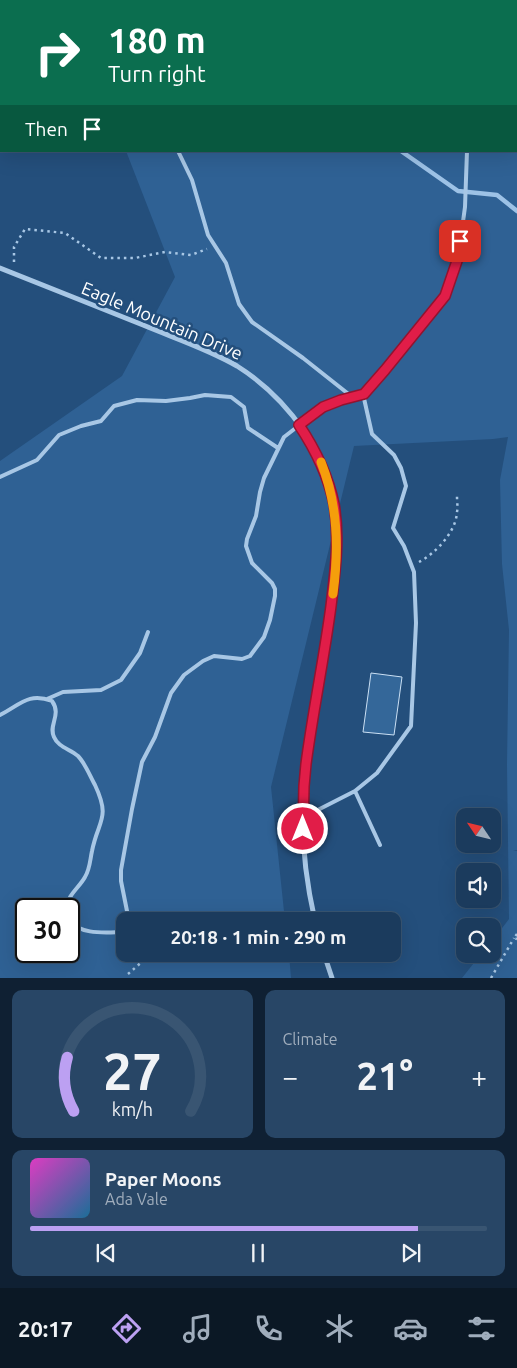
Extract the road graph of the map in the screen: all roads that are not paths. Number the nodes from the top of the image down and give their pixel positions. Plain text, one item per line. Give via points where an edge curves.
1 (178, 152) edge
2 (467, 152) edge
3 (0, 268) edge
4 (364, 394) junction
5 (351, 396) junction
6 (299, 425) junction
7 (278, 448) junction
8 (0, 477) edge
9 (148, 632) dead end
10 (47, 699) junction
11 (0, 715) edge
12 (355, 791) junction
13 (302, 818) junction
14 (380, 845) dead end
15 (69, 898) edge
16 (128, 912) edge
17 (313, 912) edge
18 (80, 929) edge
19 (116, 932) edge
20 (327, 962) edge
21 (332, 978) edge

1 - 5 lane via 192,180 204,226 226,263 239,304 246,314
2 - 4 lane via 458,258 445,296
3 - 6 street, Eagle Mountain Drive via 226,360 268,389
4 - 5 lane
4 - 12 lane via 372,434 394,455 406,486 393,528 414,572 416,623 411,726 377,773
5 - 6 lane via 323,407
6 - 7 lane via 284,437
6 - 13 street, Eagle Mountain Drive via 312,443 328,481 336,536 334,586 306,764
7 - 8 lane via 248,428 244,407 231,397 205,395 137,400 114,406 101,421 60,435 36,460
7 - 16 lane via 261,485 256,516 246,539 252,563 272,582 275,596 270,620 264,637 250,656 242,659 214,656 202,661 184,675 171,693 142,762 132,809 121,870
9 - 10 lane via 140,653 121,680 101,690 63,692
10 - 11 lane via 38,697 20,701
10 - 15 lane via 54,703 57,711 54,738 81,759 103,810 90,866
12 - 13 lane
12 - 14 lane
13 - 17 street, Eagle Mountain Drive via 305,864
18 - 19 lane
20 - 21 street

